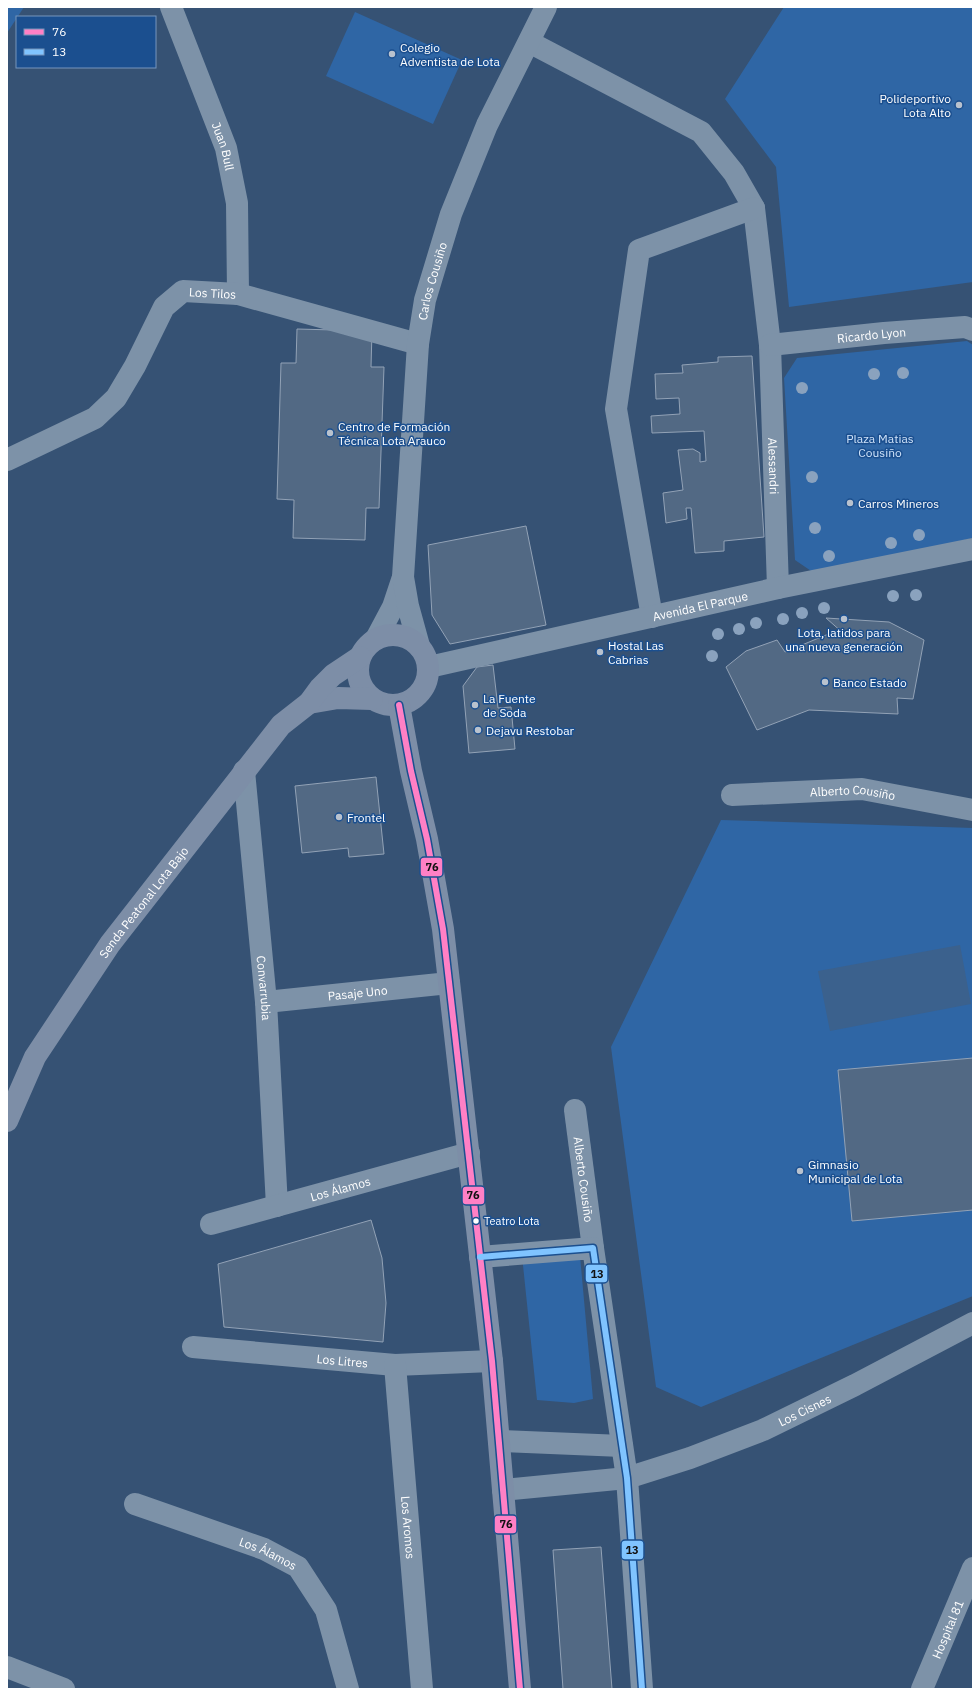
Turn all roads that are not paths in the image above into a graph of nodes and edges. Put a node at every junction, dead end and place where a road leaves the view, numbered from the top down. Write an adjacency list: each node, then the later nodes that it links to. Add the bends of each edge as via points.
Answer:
1 (171, 7): 5 (street, Juan Bull, via 226,148 236,203)
2 (546, 7): 3 (street, Carlos Cousiño)
3 (529, 42): 4 (street, via 701,132 734,173); 7 (street, Carlos Cousiño, via 487,125 451,214 425,300)
4 (754, 208): 8 (street, Alessandri); 13 (street, via 639,250 616,409)
5 (238, 294): 7 (street, Los Tilos); 9 (street, Los Tilos, via 183,291 164,307 136,366 116,398 95,418)
6 (973, 330): 8 (street, Ricardo Lyon, via 965,327 950,328)
7 (418, 344): 11 (street, Carlos Cousiño)
8 (770, 345): 12 (street, Alessandri)
9 (7, 460)
10 (973, 549): 12 (street, Avenida El Parque)
11 (403, 577): 14 (street, Carlos Cousiño, via 393,607); 15 (street, Carlos Cousiño)
12 (778, 588): 13 (street, Avenida El Parque)
13 (652, 617): 17 (street, Avenida El Parque)
14 (376, 639): 15 (main road, via 399,635); 16 (main road)
15 (419, 646): 17 (main road)
16 (360, 657): 18 (main road, via 358,675); 19 (main road, Senda Peatonal Lota Bajo, via 333,675)
17 (429, 667): 20 (main road, via 428,680 422,692 412,701)
18 (372, 699): 19 (main road, Senda Peatonal Lota Bajo, via 338,698); 20 (main road, via 381,704)
19 (309, 703): 21 (main road, Senda Peatonal Lota Bajo, via 281,725)
20 (399, 705): 24 (main road, via 438,894)
21 (244, 771): 25 (street, Convarrubia); 27 (main road, Senda Peatonal Lota Bajo, via 110,944 35,1057)
22 (732, 795): 23 (street, Alberto Cousiño, via 862,789)
23 (973, 810)
24 (449, 983): 25 (street, Pasaje Uno); 28 (main road)
25 (266, 1002): 29 (street, Convarrubia)
26 (575, 1110): 31 (street, Alberto Cousiño)
27 (7, 1121)
28 (469, 1153): 29 (street, Los Álamos); 32 (main road)
29 (277, 1206): 30 (street, Los Álamos)
30 (211, 1224)
31 (593, 1248): 32 (street); 38 (street, Alberto Cousiño)
32 (480, 1257): 35 (main road)
33 (973, 1323): 39 (street, Los Cisnes, via 763,1430 690,1458)
34 (193, 1347): 36 (street, Los Litres)
35 (492, 1361): 36 (street, Los Litres); 37 (main road)
36 (395, 1365): 46 (street, Los Aromos)
37 (499, 1441): 38 (street); 40 (main road)
38 (622, 1446): 39 (street, Alberto Cousiño)
39 (627, 1478): 40 (street, Los Cisnes); 48 (street, Alberto Cousiño)
40 (504, 1490): 47 (main road)
41 (135, 1504): 45 (street, Los Álamos, via 264,1549 298,1567 326,1610)
42 (973, 1568): 49 (street, Hospital 81)
43 (7, 1667): 44 (street)
44 (64, 1689)
45 (348, 1689)
46 (422, 1689)
47 (520, 1689)
48 (642, 1689)
49 (922, 1689)

